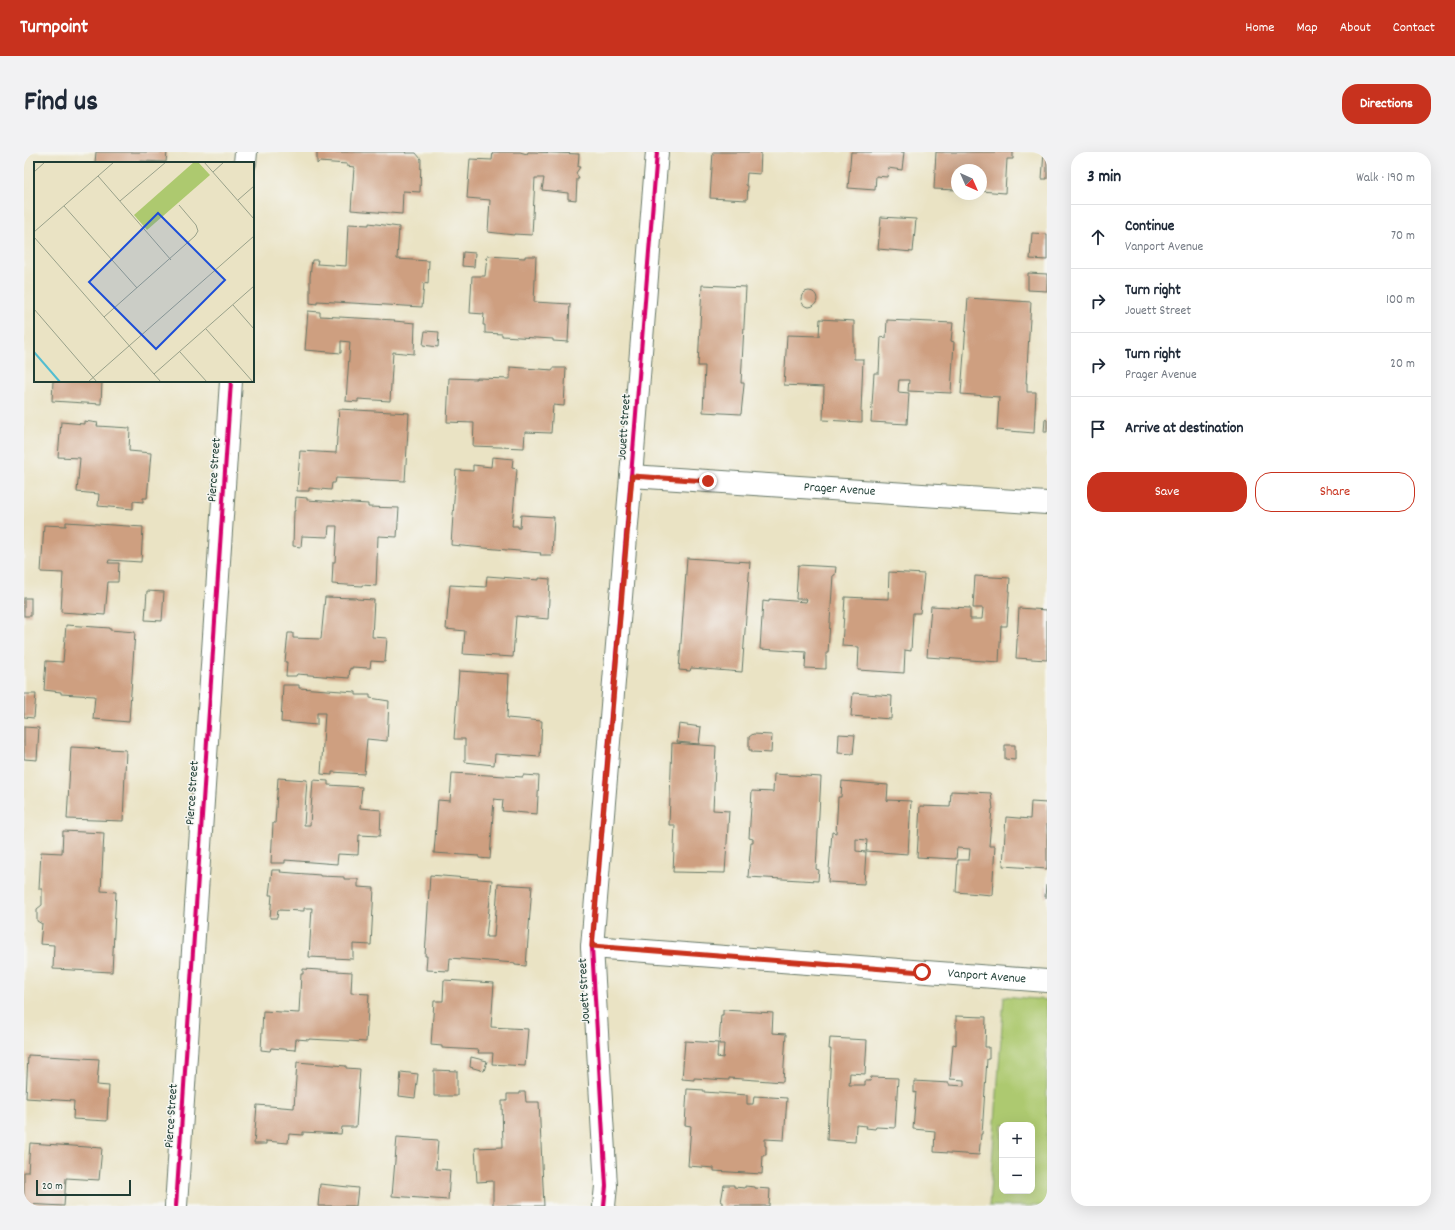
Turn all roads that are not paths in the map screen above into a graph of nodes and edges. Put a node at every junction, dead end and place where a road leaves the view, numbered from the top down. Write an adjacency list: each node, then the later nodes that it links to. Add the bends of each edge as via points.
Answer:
1 (246, 152): 3 (street)
2 (657, 152): 5 (street, Jouett Street)
3 (245, 162)
4 (231, 382): 9 (street, Pierce Street)
5 (632, 476): 6 (street, Prager Avenue); 7 (street, Jouett Street)
6 (1047, 503)
7 (592, 946): 8 (street, Vanport Avenue); 10 (street, Jouett Street, via 606,1186)
8 (1047, 981)
9 (176, 1206)
10 (604, 1206)

